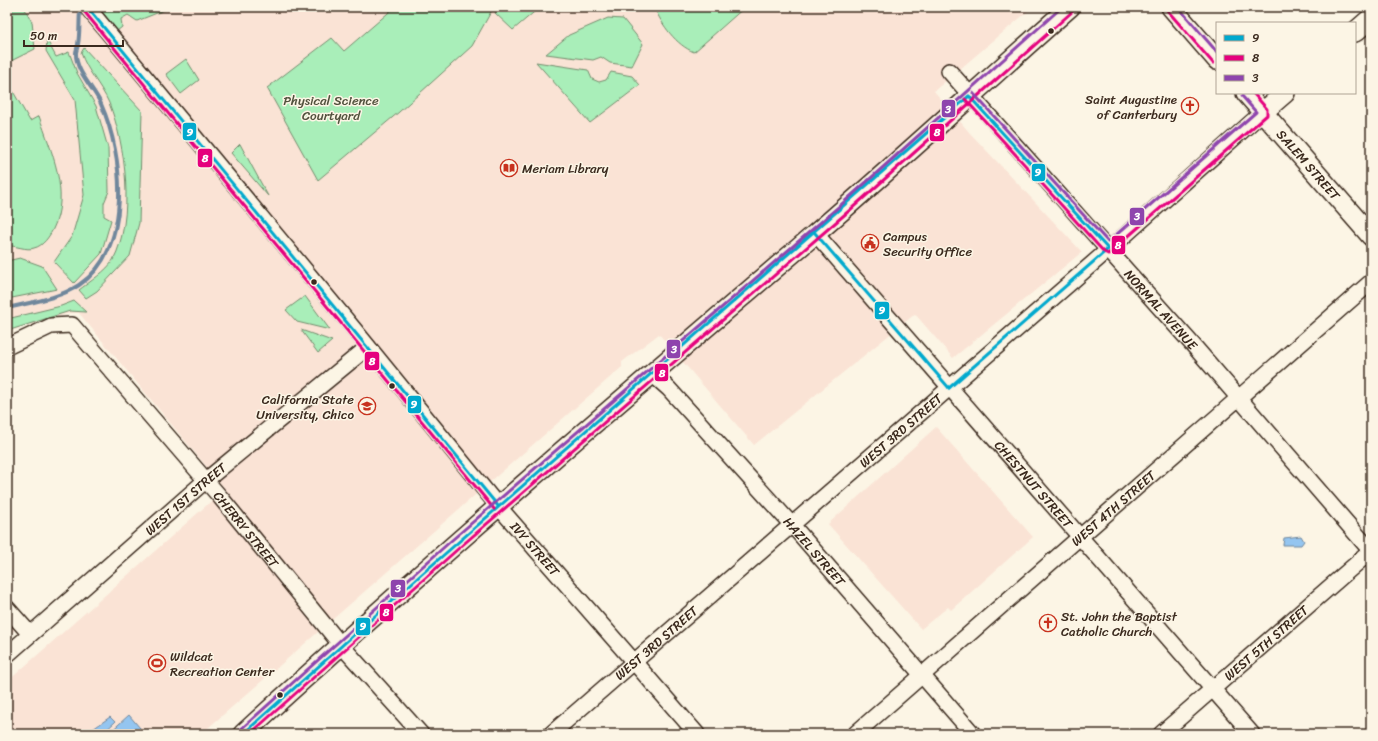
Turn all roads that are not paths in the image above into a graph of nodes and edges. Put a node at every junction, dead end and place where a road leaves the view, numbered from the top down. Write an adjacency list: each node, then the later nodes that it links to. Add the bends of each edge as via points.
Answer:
1 (87, 7): 17 (street, IVY STREET)
2 (1070, 7): 10 (street)
3 (1171, 7): 6 (street)
4 (1371, 18): 5 (street)
5 (1356, 31)
6 (1216, 59)
7 (948, 71): 10 (street, NORMAL AVENUE)
8 (1247, 94): 11 (street, SALEM STREET)
9 (1284, 94): 11 (street, WEST 3RD STREET)
10 (969, 96): 12 (street); 14 (street, NORMAL AVENUE)
11 (1263, 112): 13 (street, SALEM STREET); 14 (street, WEST 3RD STREET)
12 (816, 233): 18 (street); 19 (street, CHESTNUT STREET)
13 (1371, 236)
14 (1108, 249): 19 (street, WEST 3RD STREET); 20 (street, NORMAL AVENUE)
15 (1371, 282): 20 (street, WEST 4TH STREET)
16 (7, 347): 21 (street, CHERRY STREET, via 51,326 72,325)
17 (368, 347): 21 (street, WEST 1ST STREET); 22 (street, IVY STREET)
18 (651, 373): 22 (street); 23 (street, HAZEL STREET, via 669,389)
19 (949, 388): 23 (street, WEST 3RD STREET); 24 (street, CHESTNUT STREET)
20 (1239, 399): 24 (street, WEST 4TH STREET); 25 (street, NORMAL AVENUE)
21 (205, 482): 27 (street, WEST 1ST STREET); 28 (street, CHERRY STREET)
22 (498, 506): 28 (street); 30 (street, IVY STREET)
23 (792, 525): 30 (street, WEST 3RD STREET); 31 (street, HAZEL STREET)
24 (1080, 538): 31 (street, WEST 4TH STREET); 32 (street, CHESTNUT STREET)
25 (1371, 551): 32 (street, WEST 5TH STREET)
26 (7, 608): 27 (street)
27 (30, 634): 29 (street, WEST 1ST STREET)
28 (341, 645): 33 (street); 34 (street, CHERRY STREET)
29 (7, 655)
30 (634, 662): 35 (street, WEST 3RD STREET); 36 (street, IVY STREET)
31 (922, 675): 37 (street, WEST 4TH STREET); 38 (street, HAZEL STREET)
32 (1213, 689): 39 (street, WEST 5TH STREET); 40 (street, CHESTNUT STREET)
33 (243, 734)
34 (421, 734)
35 (551, 734)
36 (697, 734)
37 (855, 734)
38 (974, 734)
39 (1161, 734)
40 (1252, 734)

